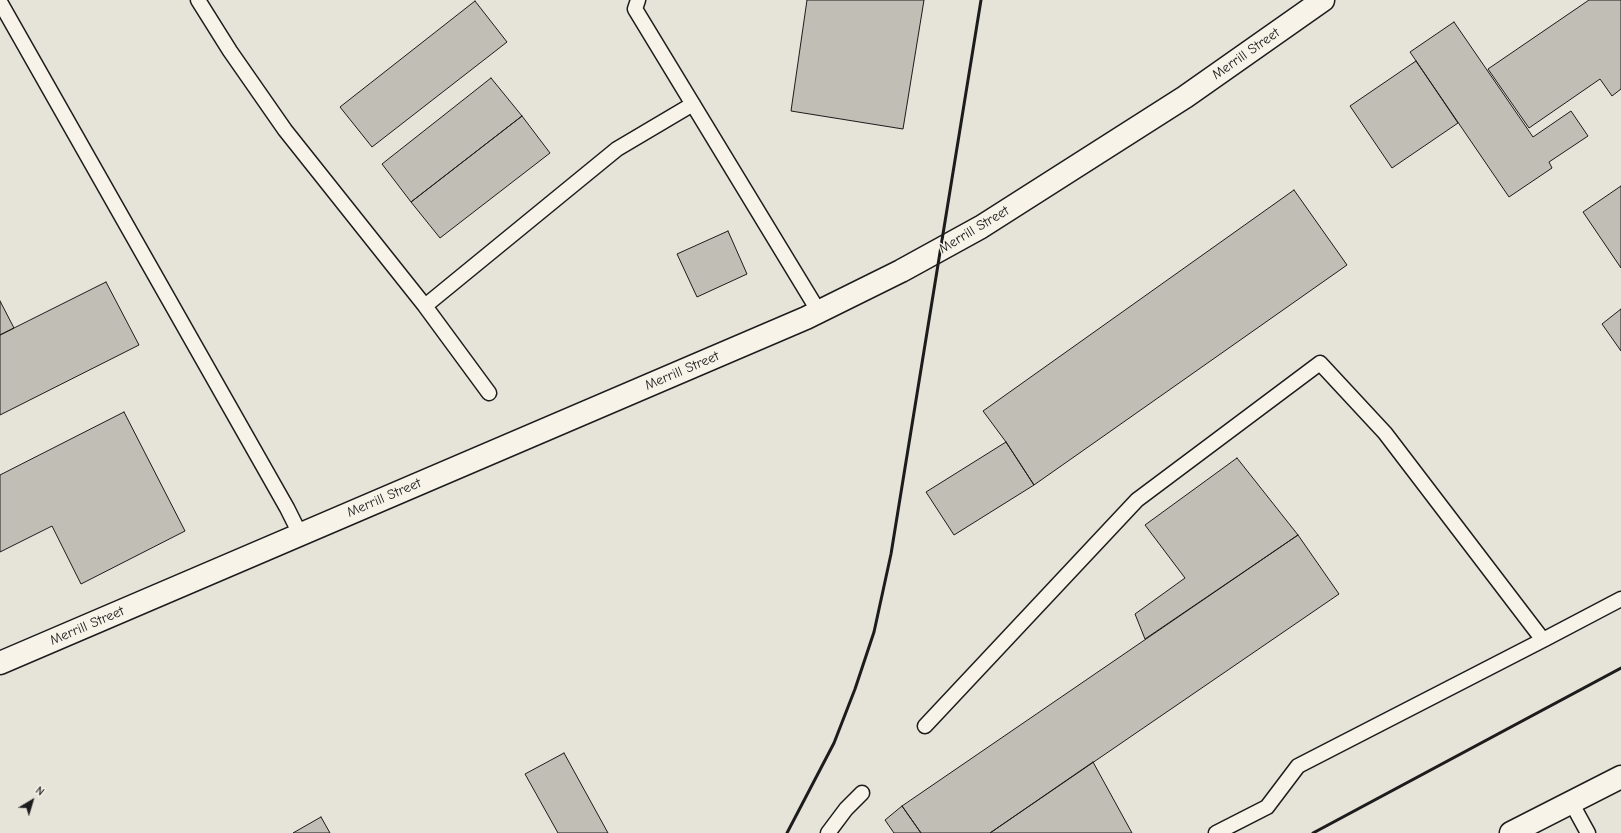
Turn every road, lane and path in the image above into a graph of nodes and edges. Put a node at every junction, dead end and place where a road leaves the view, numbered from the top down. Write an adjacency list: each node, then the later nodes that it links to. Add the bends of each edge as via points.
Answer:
1 (198, 0): 6 (lane, via 285,130)
2 (638, 0): 5 (lane, via 635,9)
3 (1323, 0): 7 (street, Merrill Street, via 1185,97 981,227)
4 (0, 2): 9 (lane)
5 (692, 104): 6 (lane, via 616,149); 7 (lane)
6 (425, 306): 8 (lane)
7 (819, 312): 9 (street, Merrill Street)
8 (489, 393)
9 (300, 534): 12 (street, Merrill Street)
10 (1621, 599): 11 (lane)
11 (1543, 640): 13 (lane, via 1385,433 1320,363 1137,500); 18 (lane, via 1298,766 1267,806)
12 (0, 663)
13 (925, 726)
14 (1621, 777): 16 (street)
15 (862, 793): 17 (lane)
16 (1571, 802): 19 (street); 20 (lane)
17 (828, 833)
18 (1216, 833)
19 (1511, 833)
20 (1588, 833)

